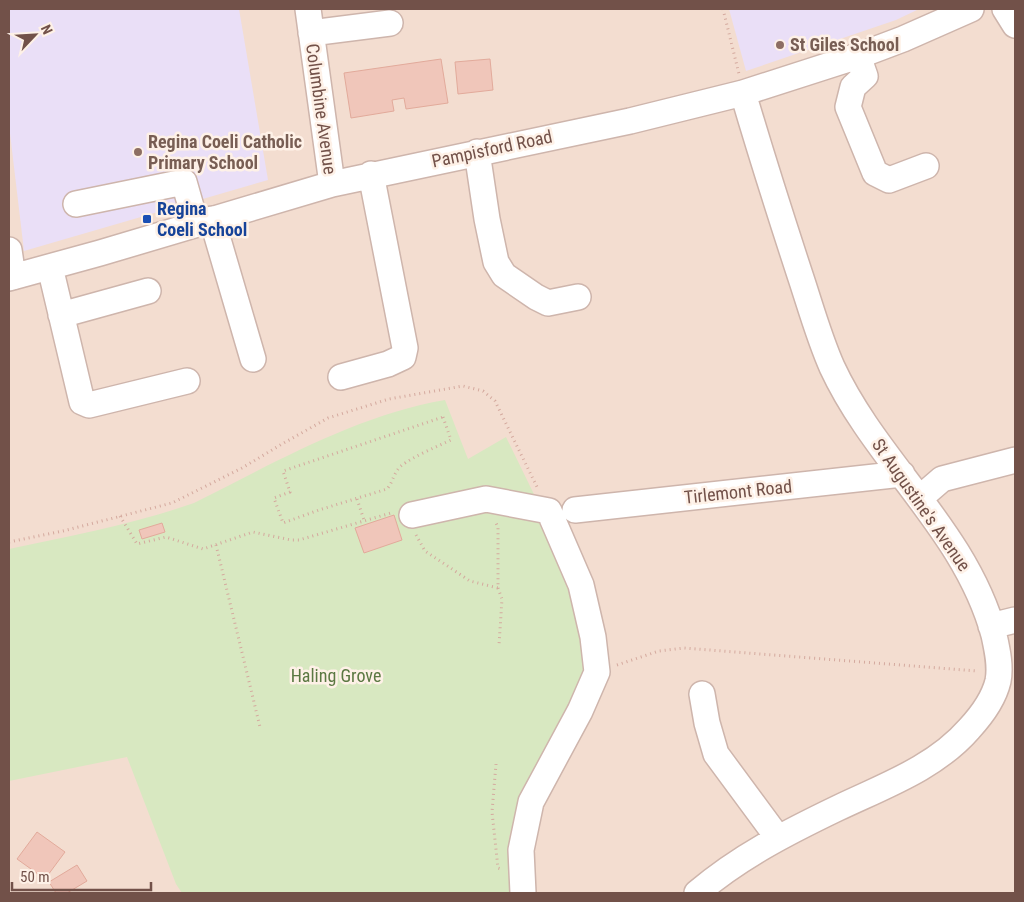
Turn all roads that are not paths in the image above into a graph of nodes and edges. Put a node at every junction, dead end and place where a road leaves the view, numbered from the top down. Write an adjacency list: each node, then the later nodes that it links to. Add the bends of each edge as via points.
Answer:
1 (308, 9): 6 (street, Columbine Avenue)
2 (971, 9): 7 (street, Pampisford Road)
3 (1005, 9): 5 (street)
4 (390, 23): 6 (street, Columbine Avenue)
5 (1015, 25)
6 (311, 33): 12 (street, Columbine Avenue)
7 (858, 56): 8 (street, Pampisford Road); 10 (street, via 866,76 853,87 848,107 876,173 889,180)
8 (743, 93): 9 (street, Pampisford Road, via 630,121); 25 (street, St Augustine's Avenue, via 774,197 831,365 859,416)
9 (477, 152): 11 (street, Pampisford Road); 19 (street, via 496,262 504,275 548,302)
10 (926, 166)
11 (371, 174): 12 (street, Pampisford Road); 22 (street, via 405,348 403,357 388,364)
12 (332, 184): 14 (street, Pampisford Road)
13 (76, 204): 14 (street, via 184,182)
14 (204, 221): 16 (street, Pampisford Road); 21 (street)
15 (9, 250): 17 (street)
16 (50, 267): 17 (street, Pampisford Road); 20 (street)
17 (11, 277)
18 (148, 291): 20 (street)
19 (578, 297)
20 (61, 315): 23 (street, via 82,402 89,406)
21 (252, 359)
22 (341, 377)
23 (187, 381)
24 (1015, 460): 26 (street, via 942,479)
25 (902, 474): 26 (street, St Augustine's Avenue); 27 (street, Tirlemont Road)
26 (920, 498): 30 (street, St Augustine's Avenue, via 966,567)
27 (575, 510)
28 (412, 515): 34 (street, via 486,499 549,511 581,585 595,647 597,672 531,802 521,850)
29 (1015, 620): 30 (street)
30 (991, 626): 31 (street, St Augustine's Avenue)
31 (1003, 687): 33 (street, via 968,731 938,757)
32 (702, 694): 33 (street, via 716,754)
33 (778, 838): 35 (street, via 735,864)
34 (523, 887)
35 (700, 892)

